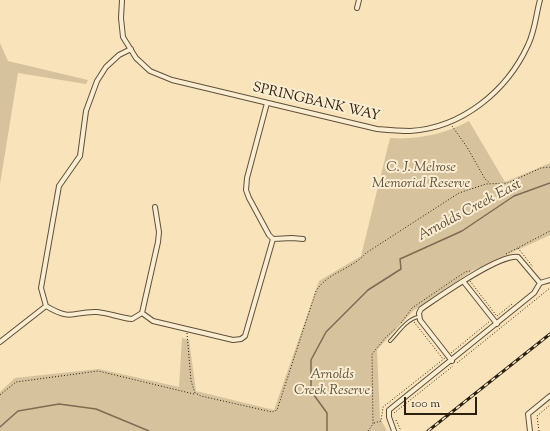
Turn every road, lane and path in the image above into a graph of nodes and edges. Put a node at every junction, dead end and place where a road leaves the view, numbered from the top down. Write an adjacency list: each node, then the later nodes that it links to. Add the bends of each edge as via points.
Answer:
1 (122, 0): 5 (street, SPRINGBANK WAY, via 123,37)
2 (359, 0): 4 (street)
3 (540, 0): 6 (street, SPRINGBANK WAY, via 529,44 503,85 479,106 445,124 411,131 376,129)
4 (357, 8)
5 (130, 49): 6 (street, SPRINGBANK WAY, via 150,71 172,80); 25 (street, via 106,67 97,81 86,111 80,156 58,186 41,288)
6 (267, 103): 12 (street, via 246,190 269,235)
7 (453, 128): 9 (path)
8 (550, 167): 9 (path, via 541,168 508,183)
9 (490, 184): 40 (path, via 459,193 366,253 361,259 322,281 316,291 277,410 272,412)
10 (155, 207): 26 (street, via 158,242)
11 (550, 231): 14 (path)
12 (274, 239): 13 (street); 34 (street, via 245,336 233,340)
13 (303, 240)
14 (518, 248): 15 (path); 17 (path)
15 (503, 255)
16 (475, 270): 18 (path)
17 (536, 271)
18 (464, 273): 19 (path); 46 (path, via 412,308 399,327 384,338 374,351 371,357)
19 (468, 278): 21 (street); 22 (street, via 514,256 518,257); 27 (path)
20 (550, 280): 22 (street)
21 (463, 281): 28 (street, via 421,308); 30 (street)
22 (540, 283): 31 (street, via 534,293)
23 (550, 288): 33 (path)
24 (515, 302): 27 (path)
25 (46, 306): 26 (street, via 64,315 95,312 132,319); 36 (street)
26 (142, 313): 34 (street, via 152,321)
27 (497, 316): 30 (path); 31 (path)
28 (418, 317): 29 (lane); 37 (street)
29 (411, 319): 35 (lane); 38 (path)
30 (493, 319): 32 (street); 37 (path)
31 (501, 320): 32 (street); 33 (path)
32 (497, 324): 39 (street)
33 (504, 324): 44 (path)
34 (187, 329): 40 (path, via 191,381)
35 (390, 341)
36 (0, 342)
37 (448, 356): 38 (path); 39 (street)
38 (443, 359): 46 (path, via 382,407 381,421)
39 (452, 360): 45 (street, via 389,410)
40 (195, 393): 41 (path, via 98,371 16,382)
41 (0, 395)
42 (550, 396): 50 (street, via 528,414)
43 (550, 405): 51 (path, via 537,416)
44 (394, 412): 45 (path); 49 (path, via 393,417)
45 (389, 417): 48 (street)
46 (373, 423): 47 (path)
47 (368, 431)
48 (394, 431)
49 (401, 431)
50 (530, 431)
51 (539, 431)

